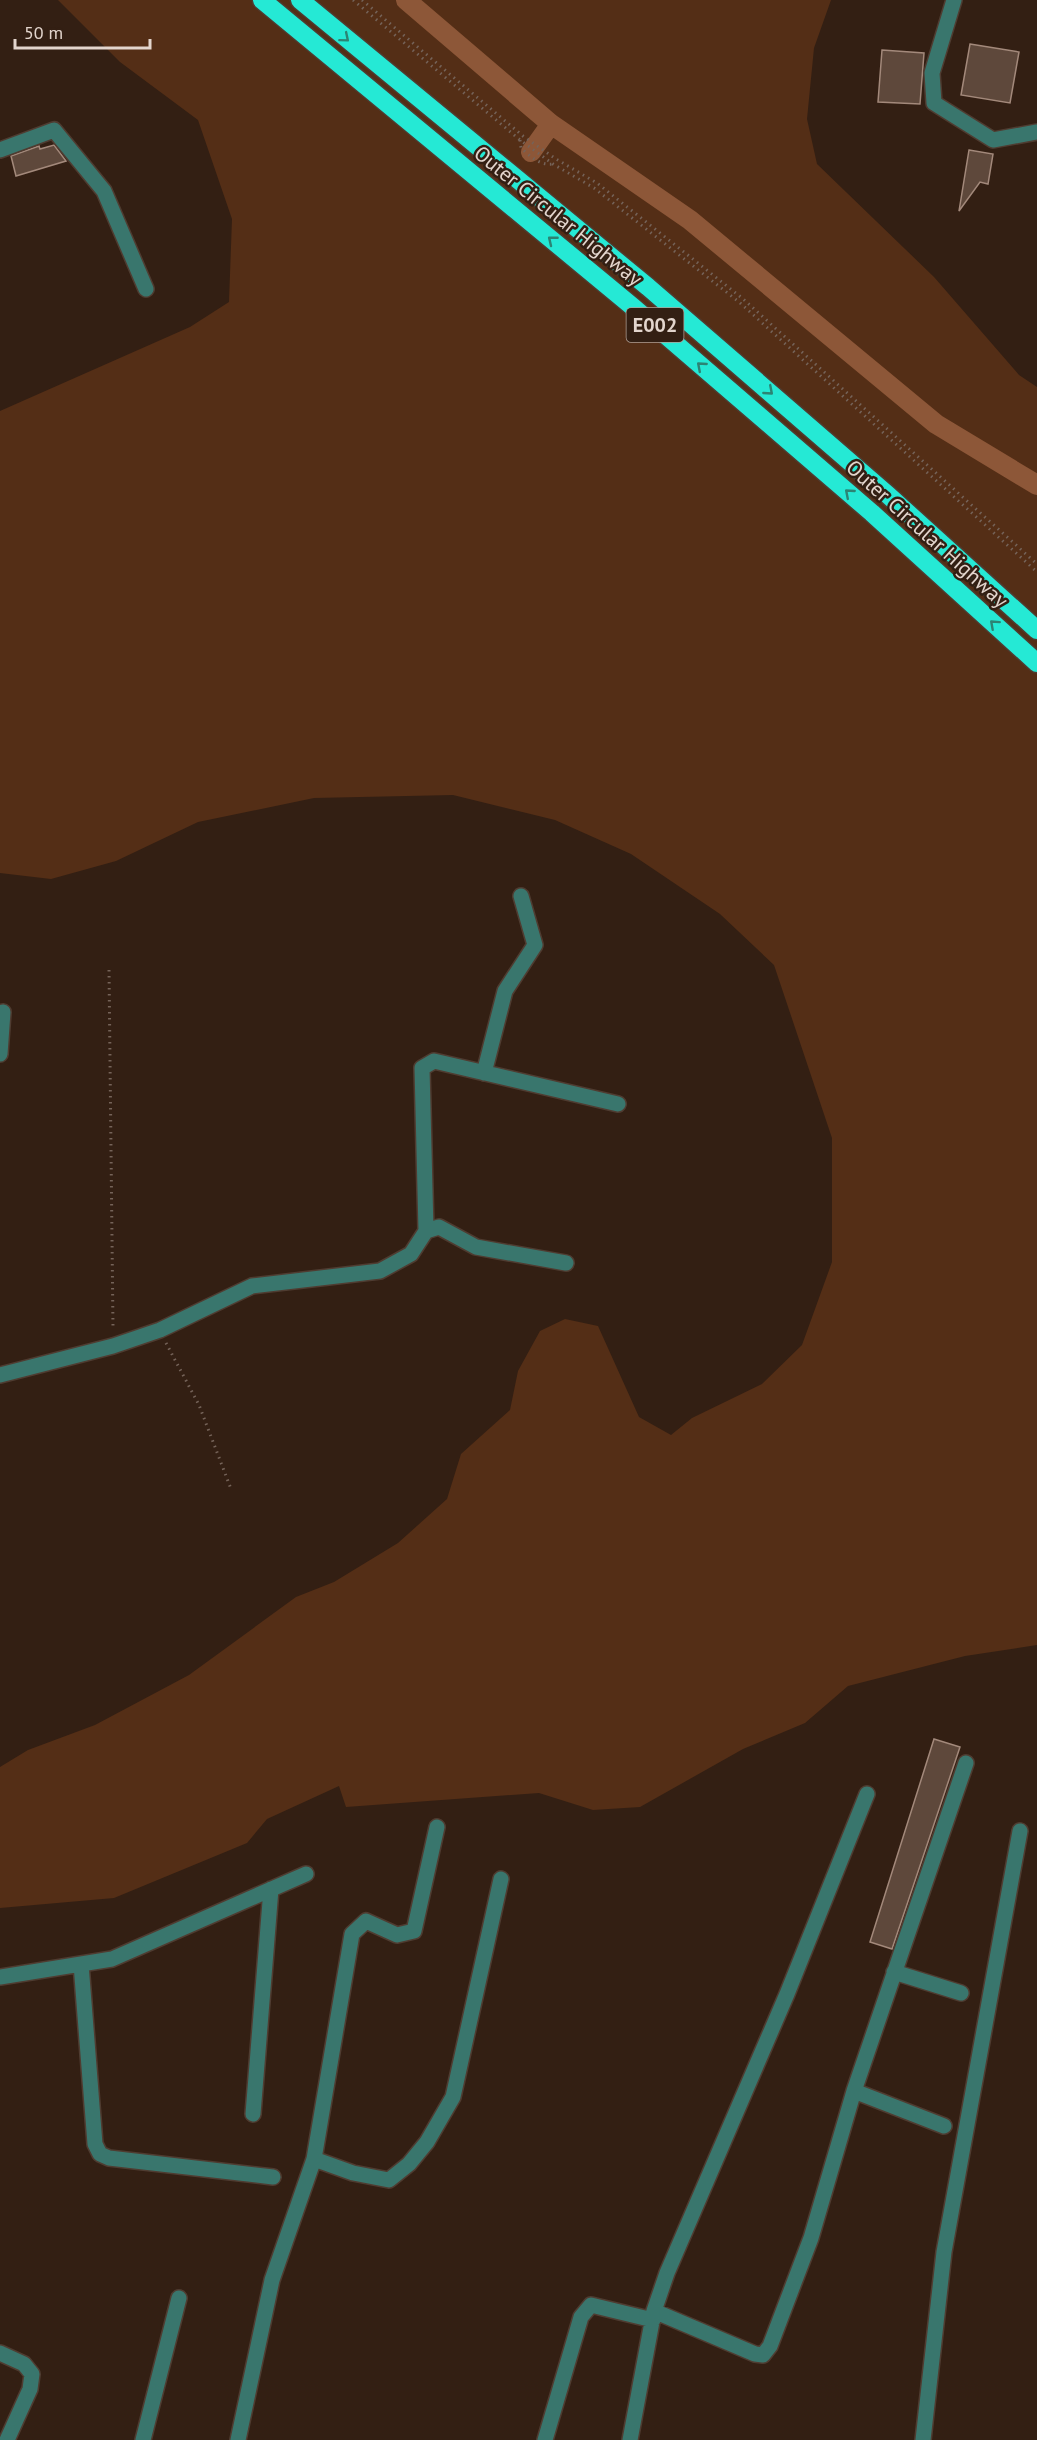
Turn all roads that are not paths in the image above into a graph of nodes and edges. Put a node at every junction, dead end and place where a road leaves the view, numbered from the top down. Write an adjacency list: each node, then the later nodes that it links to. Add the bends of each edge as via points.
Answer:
1 (262, 0): 8 (highway, Outer Circular Highway / E002, one-way to 1, via 872,513 633,307)
2 (300, 0): 7 (highway, Outer Circular Highway / E002, one-way to 7, via 657,295)
3 (954, 0): 4 (street, via 932,73 934,103 993,140)
4 (1037, 132)
5 (0, 150): 6 (street, via 54,130 104,191)
6 (146, 289)
7 (1037, 630)
8 (1037, 663)
9 (521, 896): 12 (street, via 535,945 505,991)
10 (3, 1012): 11 (street)
11 (0, 1054)
12 (484, 1073): 13 (street); 14 (street, via 434,1061 422,1068)
13 (618, 1104)
14 (426, 1231): 15 (street, via 439,1227 476,1247); 16 (street, via 411,1254 380,1271 252,1286 160,1330)
15 (566, 1263)
16 (0, 1375)
17 (966, 1764): 25 (street)
18 (867, 1794): 34 (street, via 787,1994 666,2273)
19 (438, 1827): 31 (street, via 414,1931 397,1935 366,1921 352,1934)
20 (1020, 1831): 41 (street, via 944,2252)
21 (306, 1874): 23 (street)
22 (501, 1879): 31 (street, via 453,2097 427,2142 389,2180 352,2173)
23 (271, 1889): 24 (street, via 112,1959); 29 (street)
24 (81, 1964): 26 (street); 32 (street, via 95,2144 100,2154)
25 (894, 1972): 27 (street); 28 (street)
26 (0, 1977)
27 (961, 1993)
28 (854, 2091): 30 (street); 34 (street, via 811,2238 768,2350 763,2355 755,2354)
29 (253, 2115)
30 (944, 2126)
31 (314, 2159): 38 (street, via 272,2280)
32 (273, 2177)
33 (179, 2298): 37 (street)
34 (654, 2316): 39 (street, via 591,2305 581,2317); 40 (street)
35 (0, 2353): 36 (street, via 24,2364 33,2374)
36 (7, 2440)
37 (143, 2440)
38 (238, 2440)
39 (545, 2440)
40 (630, 2440)
41 (923, 2440)

